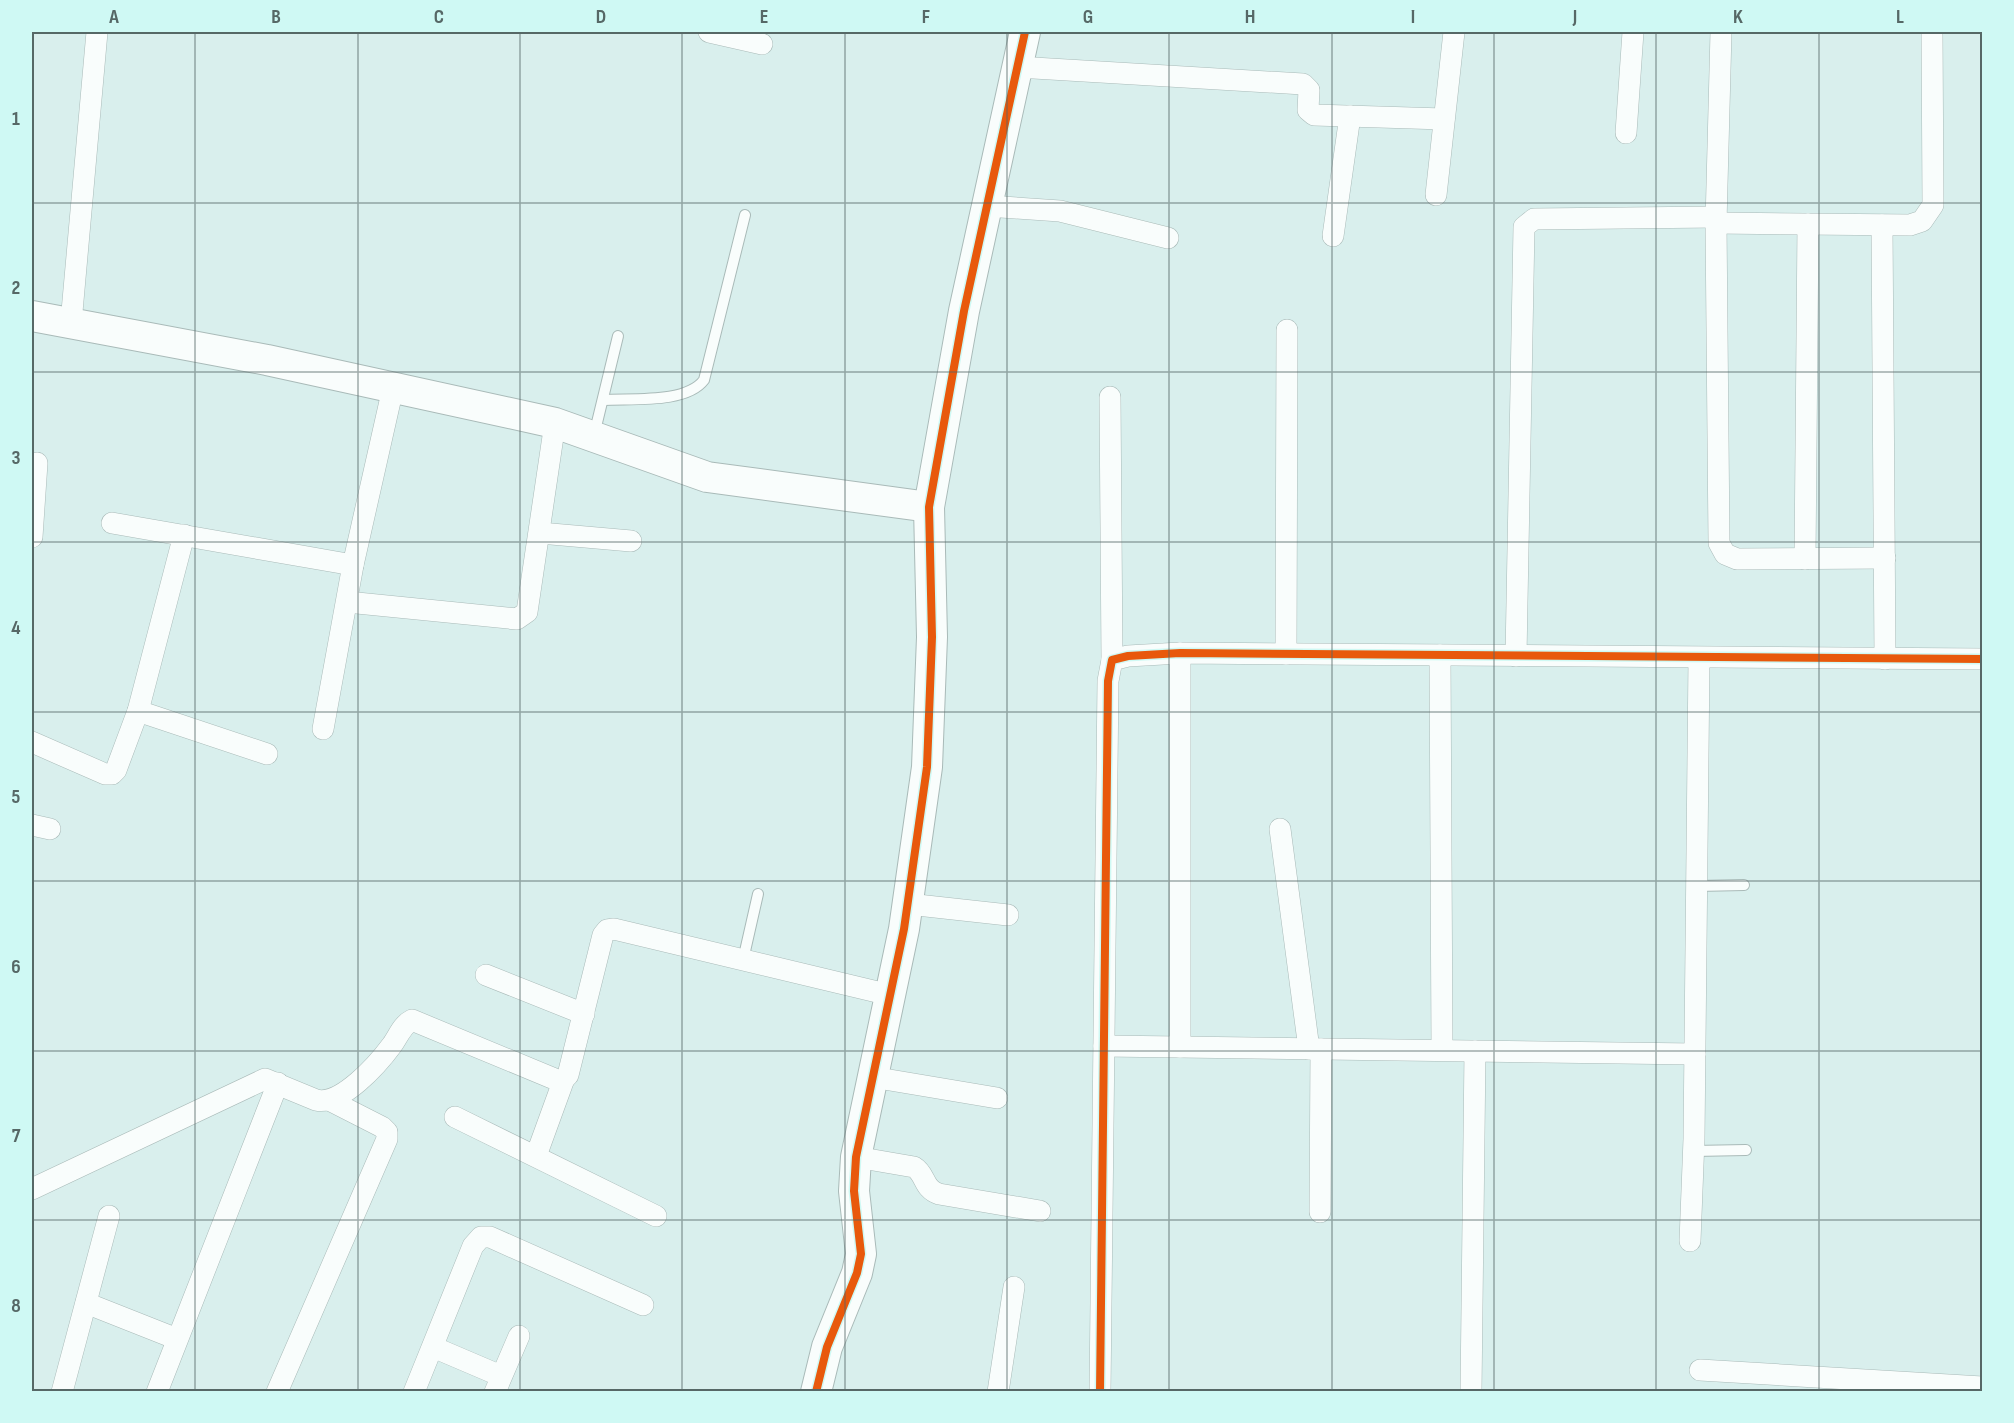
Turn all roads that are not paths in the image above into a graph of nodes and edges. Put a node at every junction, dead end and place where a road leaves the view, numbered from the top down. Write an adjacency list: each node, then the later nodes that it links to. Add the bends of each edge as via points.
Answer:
1 (97, 32): 22 (street)
2 (709, 32): 8 (street)
3 (1025, 32): 9 (street)
4 (1454, 32): 11 (street)
5 (1633, 32): 12 (street)
6 (1721, 32): 16 (street)
7 (1932, 32): 18 (street, via 1933,205 1922,221)
8 (762, 44)
9 (1017, 67): 10 (street, via 1304,84 1309,90 1310,113); 14 (street)
10 (1350, 116): 11 (street); 19 (street)
11 (1444, 119): 13 (street)
12 (1626, 133)
13 (1436, 195)
14 (987, 206): 20 (street, via 1060,211); 31 (street)
15 (746, 215): 27 (lane, via 704,380 697,390 677,396)
16 (1716, 220): 17 (street); 38 (street, via 1719,543 1725,554 1737,559); 44 (street, via 1534,219 1524,227)
17 (1808, 224): 18 (street); 38 (street)
18 (1882, 225): 37 (street)
19 (1333, 236)
20 (1168, 238)
21 (32, 316): 22 (street)
22 (71, 323): 25 (street)
23 (1287, 330): 42 (street)
24 (618, 336): 27 (lane)
25 (393, 388): 28 (street); 39 (street)
26 (1110, 397): 48 (street)
27 (603, 400): 29 (lane)
28 (555, 423): 29 (street); 33 (street)
29 (594, 437): 31 (street, via 707,477)
30 (36, 463): 35 (street)
31 (929, 507): 57 (street, via 932,638 927,767)
32 (112, 523): 34 (street)
33 (540, 533): 36 (street); 40 (street, via 527,612 517,619)
34 (184, 535): 39 (street); 49 (street)
35 (32, 537)
36 (631, 540)
37 (1885, 558): 38 (street); 46 (street)
38 (1805, 559)
39 (353, 565): 40 (street)
40 (347, 602): 50 (street)
41 (1180, 653): 42 (street); 48 (street); 64 (street)
42 (1286, 654): 43 (street)
43 (1440, 655): 44 (street); 66 (street)
44 (1516, 656): 45 (street)
45 (1699, 658): 46 (street); 55 (street)
46 (1885, 659): 47 (street)
47 (1983, 659)
48 (1113, 660): 63 (street, via 1108,681)
49 (138, 711): 51 (street, via 112,774); 52 (street)
50 (323, 729)
51 (32, 742)
52 (267, 754)
53 (1280, 829): 65 (street)
54 (1744, 885): 55 (lane)
55 (1697, 886): 68 (street)
56 (758, 894): 59 (lane)
57 (908, 904): 58 (street); 61 (street)
58 (1008, 915)
59 (743, 960): 61 (street); 62 (street, via 607,930)
60 (486, 975): 62 (street)
61 (890, 995): 69 (street)
62 (584, 1014): 70 (street)
63 (1104, 1046): 64 (street); 101 (street)
64 (1180, 1047): 65 (street)
65 (1315, 1049): 66 (street); 81 (street)
66 (1442, 1050): 67 (street)
67 (1475, 1051): 68 (street); 102 (street)
68 (1695, 1054): 76 (street)
69 (872, 1077): 72 (street); 78 (street)
70 (564, 1080): 73 (street, via 499,1058 411,1020 358,1082); 77 (street)
71 (278, 1083): 73 (street, via 316,1100); 79 (street, via 265,1079 258,1082); 89 (street)
72 (997, 1098)
73 (331, 1101): 97 (street, via 381,1127 387,1132 387,1139)
74 (455, 1117): 77 (street)
75 (1746, 1150): 76 (lane)
76 (1694, 1151): 84 (street)
77 (536, 1156): 83 (street)
78 (856, 1157): 80 (street, via 914,1167 928,1188 939,1194); 99 (street, via 854,1191 861,1254 827,1347)
79 (32, 1189)
80 (1040, 1211)
81 (1320, 1212)
82 (109, 1216): 86 (street)
83 (656, 1216)
84 (1690, 1241)
85 (1014, 1287): 100 (street)
86 (86, 1303): 89 (street); 95 (street)
87 (643, 1305): 90 (street, via 490,1237 481,1237 473,1246)
88 (519, 1336): 92 (street)
89 (177, 1339): 96 (street)
90 (433, 1347): 92 (street); 98 (street)
91 (1700, 1370): 93 (street)
92 (498, 1384)
93 (1851, 1386): 94 (street)
94 (1983, 1387)
95 (62, 1392)
96 (156, 1392)
97 (277, 1392)
98 (414, 1392)
99 (816, 1392)
100 (998, 1392)
101 (1100, 1392)
102 (1471, 1392)

